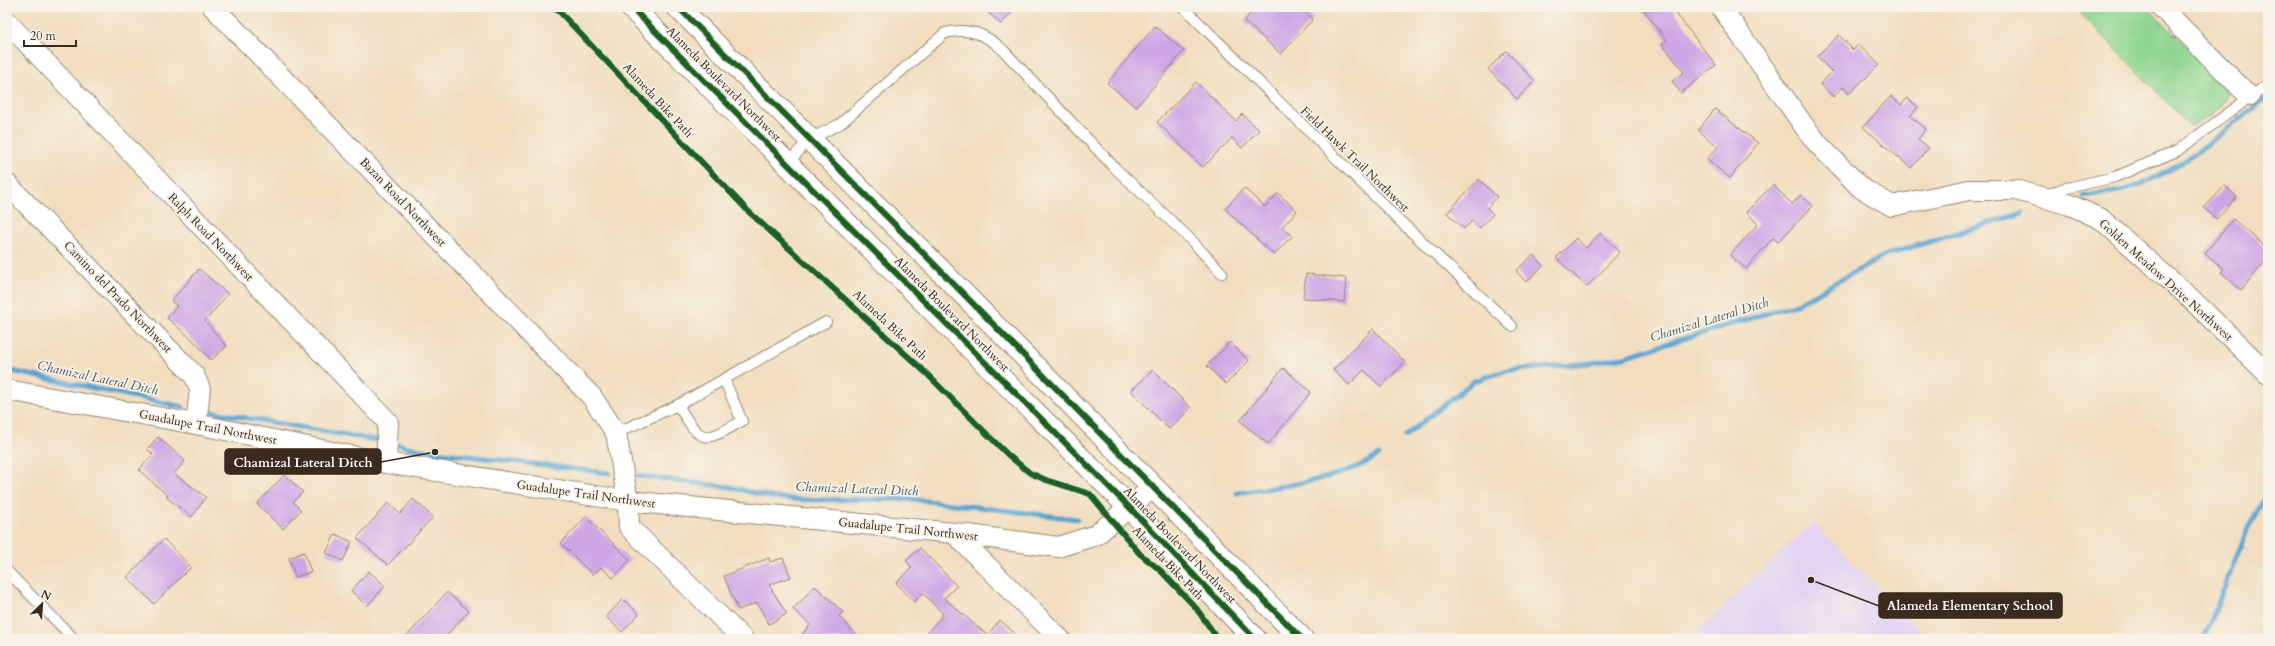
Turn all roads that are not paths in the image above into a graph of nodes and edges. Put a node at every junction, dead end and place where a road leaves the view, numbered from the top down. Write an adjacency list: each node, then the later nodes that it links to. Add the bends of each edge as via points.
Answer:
1 (213, 7): 22 (street, Bazan Road Northwest, via 592,396)
2 (631, 7): 11 (main road, Alameda Boulevard Northwest)
3 (678, 7): 10 (main road, Alameda Boulevard Northwest)
4 (1183, 7): 16 (lane, Field Hawk Trail Northwest, via 1396,217)
5 (1721, 7): 13 (street, Golden Meadow Drive Northwest, via 1804,126 1860,188 1873,196 1892,206 1969,190 2016,190)
6 (2161, 7): 9 (street)
7 (7, 22): 23 (street, Ralph Road Northwest, via 388,422)
8 (2268, 84): 9 (lane)
9 (2249, 96): 13 (lane, via 2177,151 2115,177)
10 (810, 139): 11 (lane); 14 (lane, via 840,124 945,33 960,30 990,38 1114,167); 24 (main road, Alameda Boulevard Northwest)
11 (788, 164): 26 (main road, Alameda Boulevard Northwest)
12 (7, 184): 21 (street, Camino del Prado Northwest, via 194,375 200,389)
13 (2043, 196): 17 (street, Golden Meadow Drive Northwest, via 2101,219 2189,297)
14 (1222, 273)
15 (826, 322): 18 (lane)
16 (1512, 326)
17 (2268, 374)
18 (724, 379): 20 (lane); 20 (lane, via 742,421 713,438 701,436)
19 (7, 390): 21 (street, Guadalupe Trail Northwest)
20 (678, 405): 22 (lane)
21 (196, 424): 23 (street, Guadalupe Trail Northwest)
22 (616, 433): 25 (street)
23 (386, 463): 25 (street, Guadalupe Trail Northwest)
24 (1152, 488): 26 (street, Guadalupe Trail Northwest); 33 (main road, Alameda Boulevard Northwest)
25 (628, 501): 27 (street, Guadalupe Trail Northwest); 30 (street, via 629,527)
26 (1129, 507): 27 (street, Guadalupe Trail Northwest, via 1096,535 1058,547); 32 (main road, Alameda Boulevard Northwest)
27 (954, 533): 31 (street)
28 (7, 571): 29 (lane)
29 (74, 639)
30 (743, 639)
31 (1060, 639)
32 (1255, 639)
33 (1302, 639)

